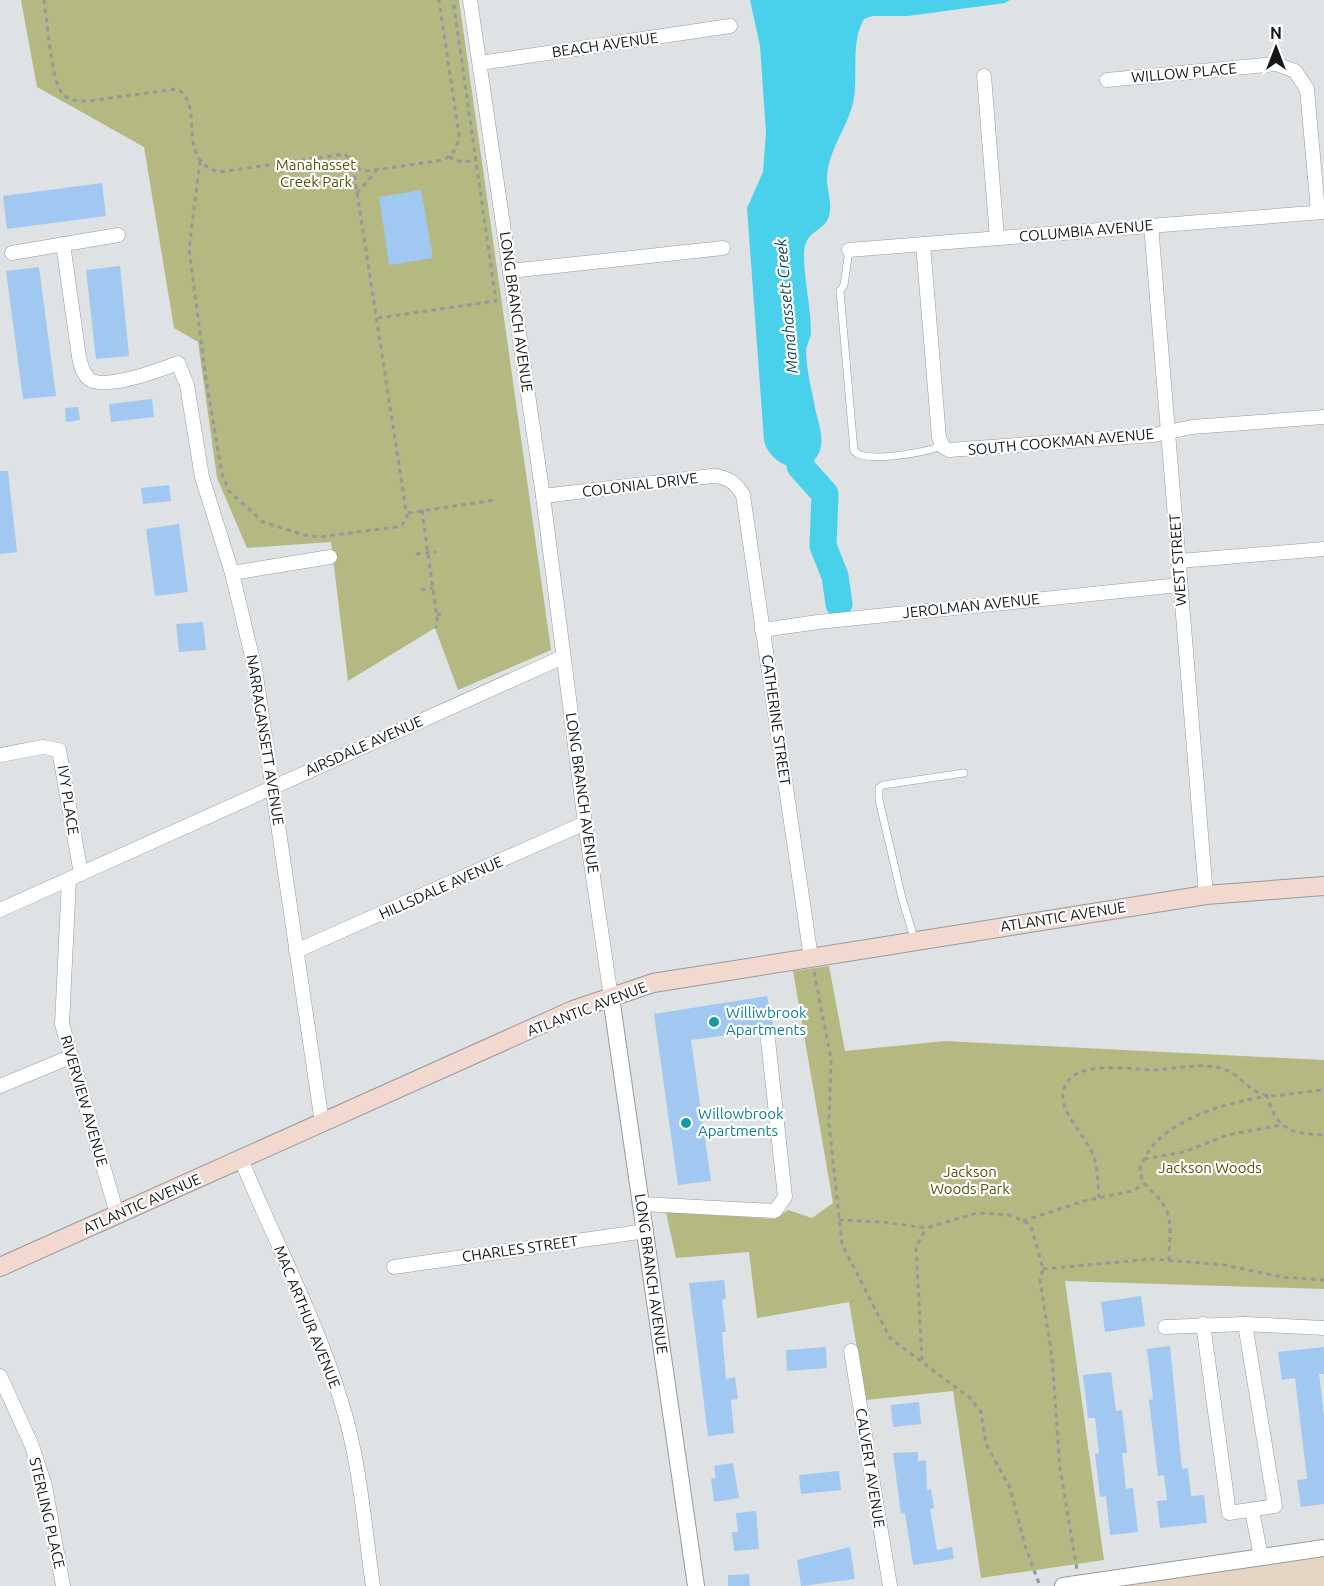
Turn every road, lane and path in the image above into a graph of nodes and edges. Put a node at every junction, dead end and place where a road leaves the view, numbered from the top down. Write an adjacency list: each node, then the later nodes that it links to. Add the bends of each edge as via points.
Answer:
1 (44, 0): 12 (path, via 58,86 63,95 88,101 177,89 188,101)
2 (440, 0): 9 (path, via 459,135)
3 (453, 0): 11 (path)
4 (470, 0): 6 (street, LONG BRANCH AVENUE)
5 (730, 26): 6 (street, BEACH AVENUE)
6 (480, 63): 24 (street, LONG BRANCH AVENUE)
7 (984, 76): 18 (street)
8 (1107, 80): 15 (street, WILLOW PLACE, via 1276,64 1295,71 1305,85)
9 (449, 157): 11 (path, via 462,162); 13 (path)
10 (352, 160): 12 (path, via 345,154 226,172 212,170); 13 (path, via 360,170); 14 (path)
11 (477, 160): 25 (path, via 496,301)
12 (200, 161): 33 (path, via 189,249 210,403 222,474 229,491 263,522 319,537 402,525)
13 (377, 170): 14 (path)
14 (357, 193): 25 (path)
15 (1321, 212): 16 (street, COLUMBIA AVENUE)
16 (1151, 225): 18 (street, COLUMBIA AVENUE); 27 (street, WEST STREET)
17 (118, 235): 19 (street)
18 (997, 238): 20 (street, COLUMBIA AVENUE)
19 (63, 244): 23 (street); 40 (street, NARRAGANSETT AVENUE, via 79,357 82,371 90,380 100,383 127,379 178,363 187,385 208,502)
20 (923, 244): 22 (street, COLUMBIA AVENUE); 28 (street)
21 (723, 248): 24 (street)
22 (849, 250): 28 (lane, via 840,291 854,452 866,457)
23 (12, 253)
24 (510, 271): 30 (street, LONG BRANCH AVENUE)
25 (378, 318): 33 (path)
26 (1324, 417): 27 (street, SOUTH COOKMAN AVENUE)
27 (1168, 432): 28 (street, SOUTH COOKMAN AVENUE, via 956,451); 39 (street, WEST STREET)
28 (942, 446)
29 (735, 484): 30 (street, COLONIAL DRIVE, via 712,476); 47 (street, CATHERINE STREET, via 743,495)
30 (543, 496): 48 (street, LONG BRANCH AVENUE)
31 (494, 500): 32 (path)
32 (422, 510): 33 (path); 36 (path)
33 (408, 513)
34 (1324, 549): 39 (street)
35 (436, 552): 36 (path)
36 (428, 553): 37 (path); 42 (path)
37 (416, 554)
38 (330, 556): 40 (street)
39 (1179, 561): 41 (street, WEST STREET)
40 (232, 573): 51 (street, NARRAGANSETT AVENUE, via 255,669)
41 (1180, 585): 47 (street, JEROLMAN AVENUE); 55 (street, WEST STREET)
42 (433, 588): 43 (path); 45 (path)
43 (421, 590)
44 (445, 614): 45 (path)
45 (437, 615): 46 (path)
46 (436, 628)
47 (762, 630): 59 (street, CATHERINE STREET)
48 (564, 657): 51 (street, AIRSDALE AVENUE); 52 (street, LONG BRANCH AVENUE)
49 (0, 755): 53 (street, IVY PLACE, via 43,747 59,750)
50 (964, 773): 57 (lane, via 879,788)
51 (272, 788): 53 (street, AIRSDALE AVENUE); 58 (street, NARRAGANSETT AVENUE)
52 (585, 823): 58 (street, HILLSDALE AVENUE); 60 (street, LONG BRANCH AVENUE)
53 (75, 876): 56 (street, AIRSDALE AVENUE); 62 (street, RIVERVIEW AVENUE, via 61,1009)
54 (1324, 886): 55 (main road, ATLANTIC AVENUE)
55 (1206, 895): 57 (main road, ATLANTIC AVENUE)
56 (0, 910)
57 (915, 941): 59 (main road, ATLANTIC AVENUE)
58 (296, 951): 66 (street, NARRAGANSETT AVENUE)
59 (811, 958): 60 (main road, ATLANTIC AVENUE, via 653,983); 75 (path, via 831,1059 829,1124)
60 (611, 998): 66 (main road, ATLANTIC AVENUE, via 573,1010); 73 (street, LONG BRANCH AVENUE)
61 (768, 1040): 73 (street, via 783,1201 775,1211)
62 (70, 1057): 63 (street); 74 (street, RIVERVIEW AVENUE)
63 (0, 1086)
64 (1324, 1090): 65 (path)
65 (1267, 1096): 67 (path); 69 (path, via 1177,1125 1153,1144); 72 (path, via 1228,1071 1209,1066 1093,1068 1079,1074 1066,1086 1063,1102 1066,1114 1085,1137 1094,1159)
66 (322, 1124): 70 (main road, ATLANTIC AVENUE)
67 (1281, 1125): 68 (path, via 1299,1133); 69 (path, via 1227,1135 1184,1152)
68 (1324, 1135)
69 (1143, 1159): 71 (path, via 1140,1177)
70 (241, 1160): 74 (main road, ATLANTIC AVENUE); 96 (street, MAC ARTHUR AVENUE, via 314,1325 342,1403 356,1467)
71 (1144, 1184): 72 (path, via 1132,1191); 79 (path, via 1161,1201 1168,1216)
72 (1099, 1198): 76 (path)
73 (642, 1204): 78 (street, LONG BRANCH AVENUE)
74 (117, 1214): 80 (main road, ATLANTIC AVENUE)
75 (840, 1220): 77 (path); 89 (path, via 843,1244 890,1338)
76 (1023, 1221): 77 (path, via 986,1212); 82 (path, via 1032,1229)
77 (925, 1229): 89 (path, via 916,1247)
78 (646, 1231): 81 (street, CHARLES STREET); 97 (street, LONG BRANCH AVENUE)
79 (1169, 1260): 82 (path, via 1136,1259); 83 (path, via 1224,1265 1282,1278)
80 (0, 1267)
81 (394, 1267)
82 (1043, 1269): 94 (path, via 1040,1280 1052,1357)
83 (1324, 1280)
84 (1203, 1324): 85 (street); 86 (street); 91 (street, via 1230,1513)
85 (1245, 1324): 87 (street); 91 (street, via 1275,1506)
86 (1165, 1327)
87 (1324, 1328)
88 (851, 1351): 98 (street, CALVERT AVENUE)
89 (922, 1358): 99 (path, via 981,1412 986,1444 1010,1488)
90 (0, 1376): 95 (street, STERLING PLACE, via 32,1446 45,1486)
91 (1252, 1511): 93 (street)
92 (1324, 1548): 93 (street)
93 (1261, 1556): 94 (street)
94 (1071, 1585)
95 (63, 1586)
96 (373, 1586)
97 (696, 1586)
98 (890, 1586)
99 (1040, 1586)

